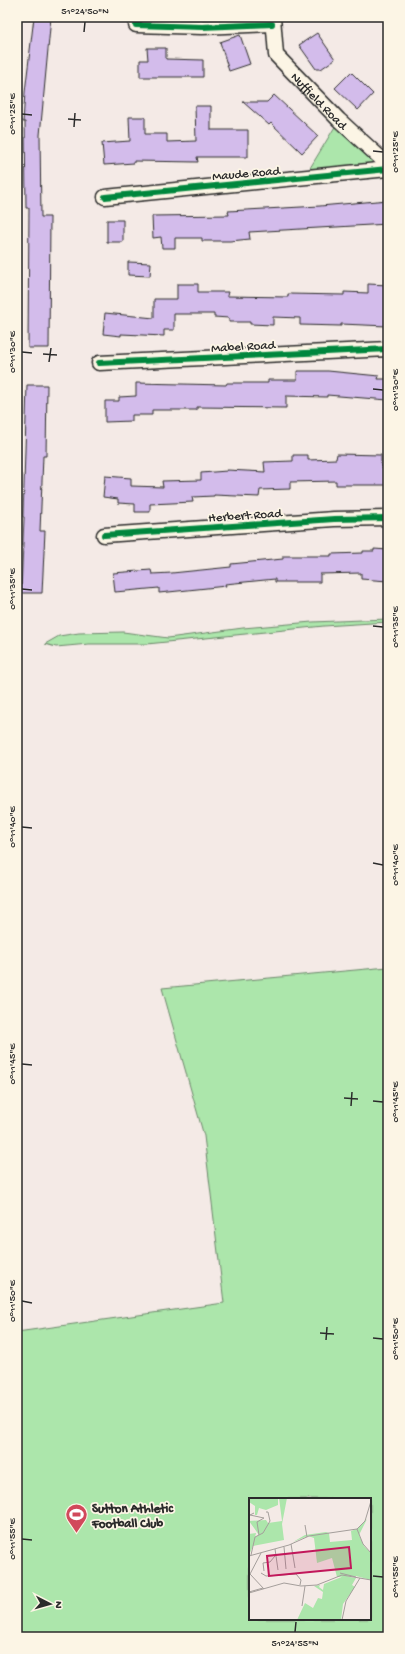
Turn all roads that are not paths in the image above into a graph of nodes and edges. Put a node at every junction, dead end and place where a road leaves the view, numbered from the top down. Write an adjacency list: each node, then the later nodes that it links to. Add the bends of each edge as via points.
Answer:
1 (273, 20): 2 (street, Nuffield Road, via 202,27); 3 (street, Nuffield Road, via 276,56)
2 (136, 25)
3 (388, 165)
4 (388, 169): 5 (street, Maude Road)
5 (105, 197)
6 (388, 349): 7 (street, Mabel Road)
7 (99, 364)
8 (388, 518): 9 (street, Herbert Road, via 334,519)
9 (104, 535)

